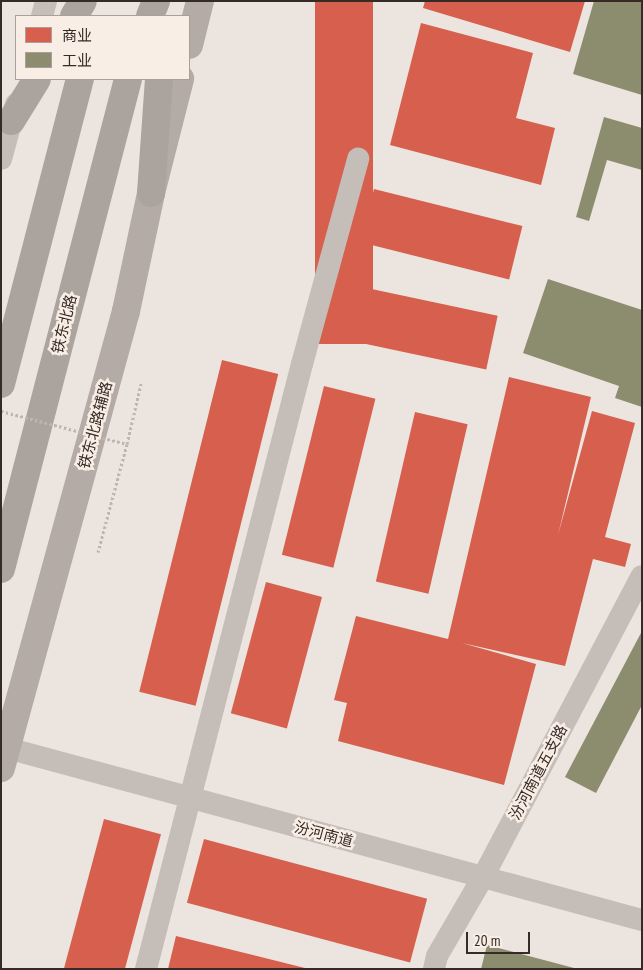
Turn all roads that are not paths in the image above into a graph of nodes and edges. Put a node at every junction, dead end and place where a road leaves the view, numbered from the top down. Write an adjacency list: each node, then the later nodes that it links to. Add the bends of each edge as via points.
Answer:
1 (46, 1): 7 (street)
2 (83, 1): 8 (highway)
3 (100, 1): 9 (highway)
4 (156, 1): 10 (highway)
5 (165, 1): 11 (highway)
6 (200, 1): 12 (main road)
7 (42, 15)
8 (75, 15)
9 (96, 15)
10 (150, 15)
11 (164, 15)
12 (190, 41)
13 (24, 80): 19 (street)
14 (36, 80): 19 (highway)
15 (80, 80): 23 (highway)
16 (128, 80): 24 (highway, 铁东北路)
17 (159, 80): 22 (highway)
18 (180, 80): 22 (main road, 铁东北路辅路)
19 (11, 121): 20 (street)
20 (1, 159)
21 (358, 159): 27 (street)
22 (151, 193): 26 (main road, 铁东北路辅路, via 126,311)
23 (1, 384)
24 (1, 569)
25 (642, 576): 28 (street, 汾河南道五支路)
26 (4, 758): 27 (street, 汾河南道)
27 (191, 798): 28 (street, 汾河南道); 30 (street)
28 (483, 877): 29 (street, 汾河南道); 31 (street, 汾河南道五支路, via 437,956)
29 (642, 920)
30 (146, 969)
31 (434, 969)

